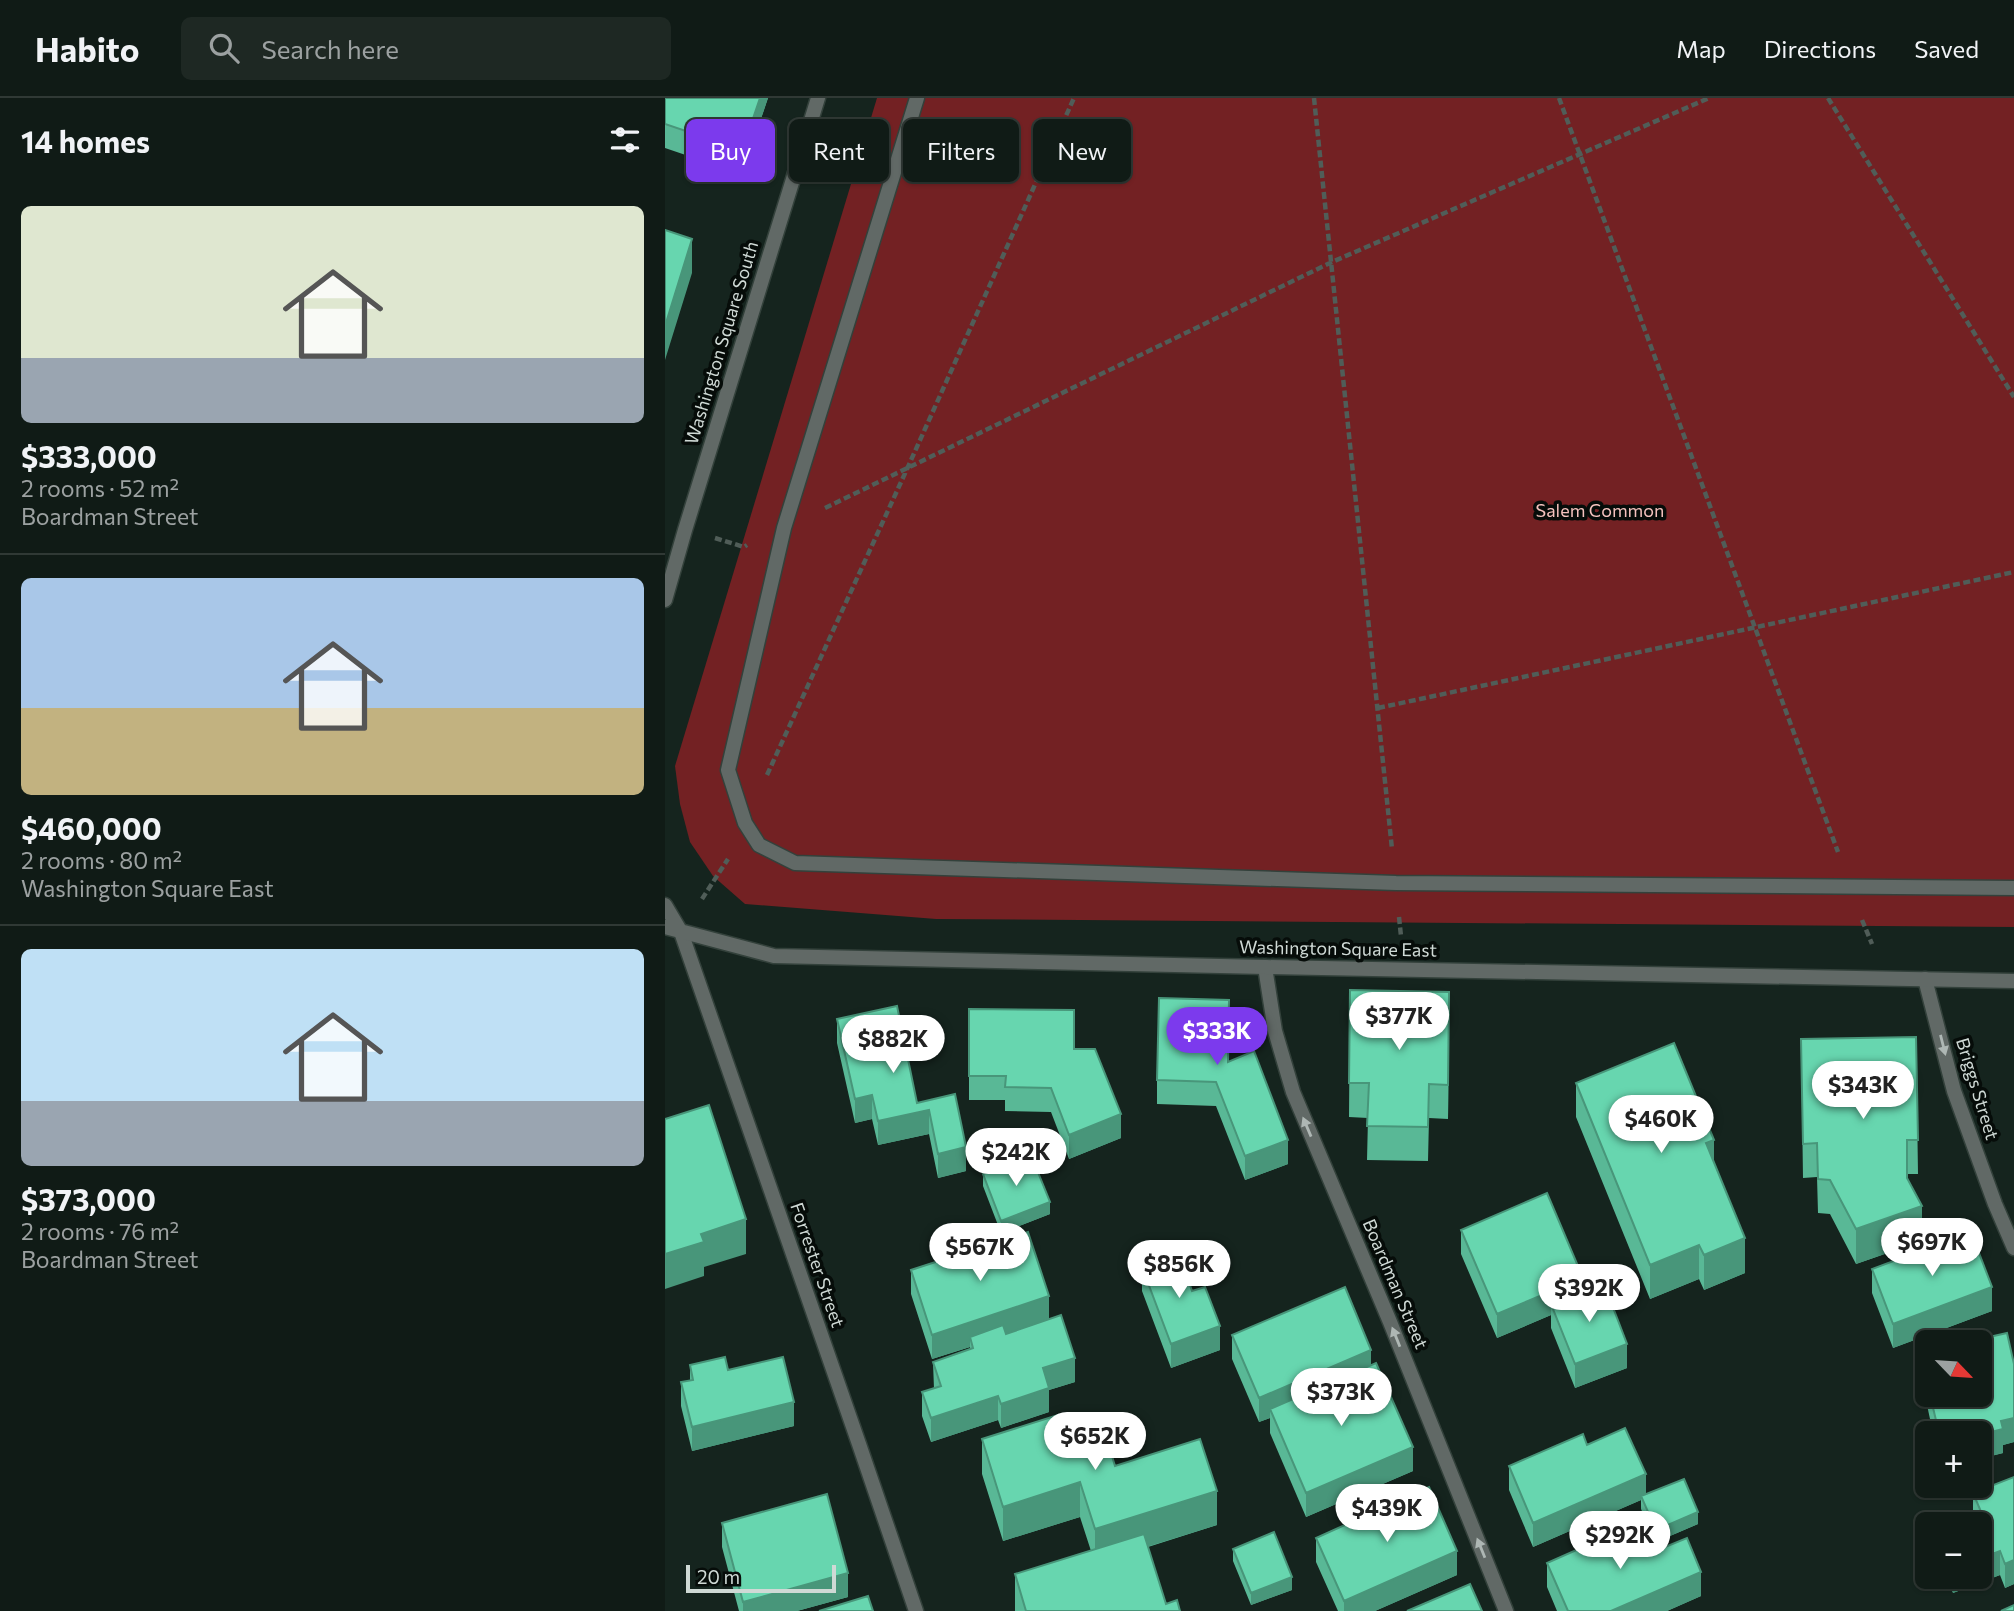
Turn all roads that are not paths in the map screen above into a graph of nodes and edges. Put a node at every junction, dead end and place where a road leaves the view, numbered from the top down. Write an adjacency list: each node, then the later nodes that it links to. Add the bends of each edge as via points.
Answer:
1 (818, 98): 3 (street, Washington Square South)
2 (917, 98): 4 (street, via 784,528 728,770 745,823 759,845 795,863 1396,883)
3 (665, 600)
4 (2014, 888)
5 (665, 905): 7 (street)
6 (665, 927): 7 (street, Washington Square East)
7 (681, 932): 8 (street, Washington Square East, via 773,956); 12 (street, Forrester Street)
8 (1265, 967): 9 (street, Washington Square East); 13 (street, Boardman Street, one-way to 8, via 1293,1092 1275,1031)
9 (1925, 979): 10 (street, Washington Square East); 11 (street, Briggs Street, one-way to 11, via 1954,1091)
10 (2014, 981)
11 (2014, 1248)
12 (916, 1611)
13 (1506, 1611)

